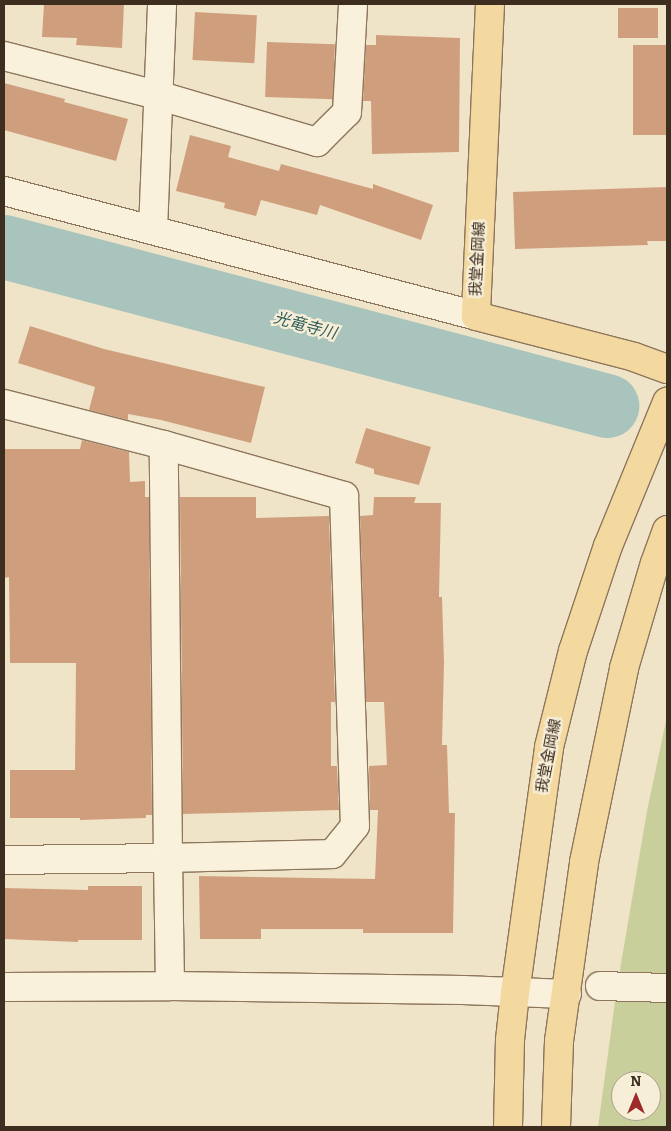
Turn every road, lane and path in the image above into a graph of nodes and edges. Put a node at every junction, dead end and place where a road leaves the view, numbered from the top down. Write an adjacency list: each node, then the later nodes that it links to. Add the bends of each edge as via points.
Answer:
1 (162, 4): 5 (street)
2 (353, 4): 5 (street, via 347,112 317,142)
3 (490, 4): 8 (main road, 我堂金岡線)
4 (4, 56): 5 (street)
5 (157, 95): 7 (street)
6 (4, 191): 7 (street)
7 (153, 230): 8 (street)
8 (476, 316): 9 (main road, 我堂金岡線, via 634,357)
9 (667, 369)
10 (667, 402): 20 (main road, 我堂金岡線, via 608,546 570,660 549,747)
11 (4, 404): 12 (street)
12 (164, 445): 14 (street); 14 (street, via 344,496 356,826 332,854)
13 (667, 530): 21 (main road, via 624,668 584,862)
14 (168, 858): 15 (street); 16 (street)
15 (4, 860)
16 (170, 986): 18 (street); 20 (street)
17 (600, 986): 19 (street)
18 (4, 987)
19 (667, 988)
20 (515, 993): 21 (street); 22 (main road, 我堂金岡線, via 510,1040)
21 (566, 994): 23 (main road, via 559,1041)
22 (508, 1127)
23 (556, 1127)

